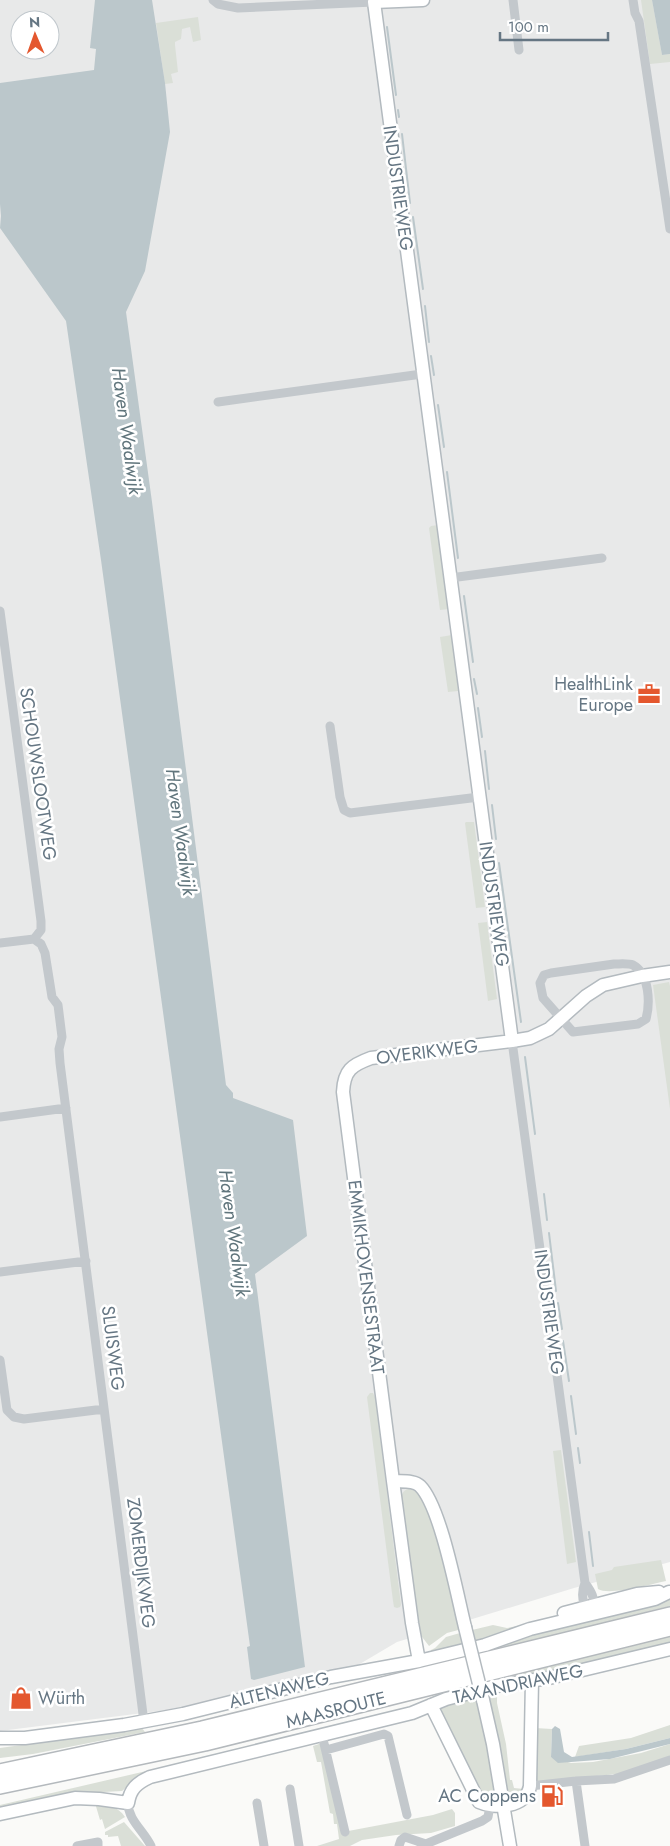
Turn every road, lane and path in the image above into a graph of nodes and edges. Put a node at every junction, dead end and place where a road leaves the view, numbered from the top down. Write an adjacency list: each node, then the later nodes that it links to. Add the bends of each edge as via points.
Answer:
1 (213, 0): 6 (street, via 238,8)
2 (423, 0): 6 (street)
3 (513, 0): 8 (street)
4 (633, 0): 7 (street)
5 (639, 0): 7 (street)
6 (374, 2): 10 (street, INDUSTRIEWEG)
7 (639, 21): 9 (street)
8 (519, 50)
9 (670, 229)
10 (422, 374): 11 (street); 13 (street, INDUSTRIEWEG)
11 (218, 402)
12 (602, 558): 13 (street)
13 (450, 578): 16 (street, INDUSTRIEWEG)
14 (0, 610): 17 (street, SCHOUWSLOOTWEG, via 42,921 41,930)
15 (330, 726): 16 (street, via 340,798 344,810 350,814)
16 (479, 797): 22 (street, INDUSTRIEWEG)
17 (34, 939): 18 (street); 24 (street, via 46,953 52,997 58,1005)
18 (0, 943)
19 (670, 972): 20 (street)
20 (642, 976): 21 (street, via 596,988); 21 (street, via 647,983 649,1009 646,1019 638,1024 573,1032); 21 (street, via 637,968 628,964 544,975 540,983 543,998)
21 (561, 1019): 22 (street, via 530,1038)
22 (512, 1041): 23 (street, OVERIKWEG, via 371,1058 355,1064); 32 (street, INDUSTRIEWEG, via 585,1583 590,1589)
23 (347, 1073): 30 (street, EMMIKHOVENSESTRAAT, via 343,1092)
24 (66, 1108): 25 (street); 26 (street, SLUISWEG)
25 (0, 1117)
26 (86, 1261): 27 (street); 29 (street, SLUISWEG)
27 (0, 1272)
28 (0, 1360): 29 (street, SLUISWEG, via 7,1410 14,1417 24,1419)
29 (104, 1409): 39 (street, ZOMERDIJKWEG)
30 (394, 1482): 36 (street, EMMIKHOVENSESTRAAT); 55 (street, bridge, via 418,1485 432,1509 443,1540 483,1700)
31 (669, 1592): 32 (street, ALTENAWEG, via 655,1599)
32 (590, 1608): 36 (street, ALTENAWEG, via 485,1646)
33 (670, 1615): 47 (highway, MAASROUTE, via 202,1729)
34 (670, 1628): 46 (highway, MAASROUTE)
35 (670, 1649): 37 (street, TAXANDRIAWEG)
36 (419, 1662): 39 (street, ALTENAWEG, via 346,1674)
37 (532, 1680): 38 (street, TAXANDRIAWEG, via 496,1686); 50 (street)
38 (430, 1705): 40 (street, TAXANDRIAWEG, via 412,1713); 56 (street, via 474,1796)
39 (144, 1722): 42 (street, ALTENAWEG)
40 (322, 1735): 44 (street); 53 (street, TAXANDRIAWEG, via 150,1777 135,1786)
41 (0, 1738): 42 (street, ALTENAWEG)
42 (25, 1738): 43 (street, ALTENAWEG)
43 (0, 1746)
44 (326, 1750): 58 (street, via 384,1734 388,1736); 59 (street)
45 (670, 1760): 48 (street, via 614,1778)
46 (96, 1767): 49 (highway, MAASROUTE); 52 (highway)
47 (0, 1772)
48 (576, 1781): 50 (street); 68 (street)
49 (0, 1786)
50 (530, 1786): 55 (street, via 522,1800)
51 (290, 1788): 65 (street)
52 (0, 1795)
53 (128, 1803): 57 (street, via 68,1798); 63 (street, via 130,1816)
54 (257, 1803): 64 (street)
55 (504, 1805): 56 (street); 67 (street)
56 (490, 1806): 60 (street, via 488,1817 482,1821)
57 (0, 1814)
58 (407, 1815)
59 (345, 1832)
60 (424, 1845): 66 (street, via 405,1837)
61 (77, 1846): 62 (street, via 98,1842)
62 (98, 1846)
63 (151, 1846)
64 (264, 1846)
65 (299, 1846)
66 (399, 1846)
67 (510, 1846)
68 (586, 1846)

